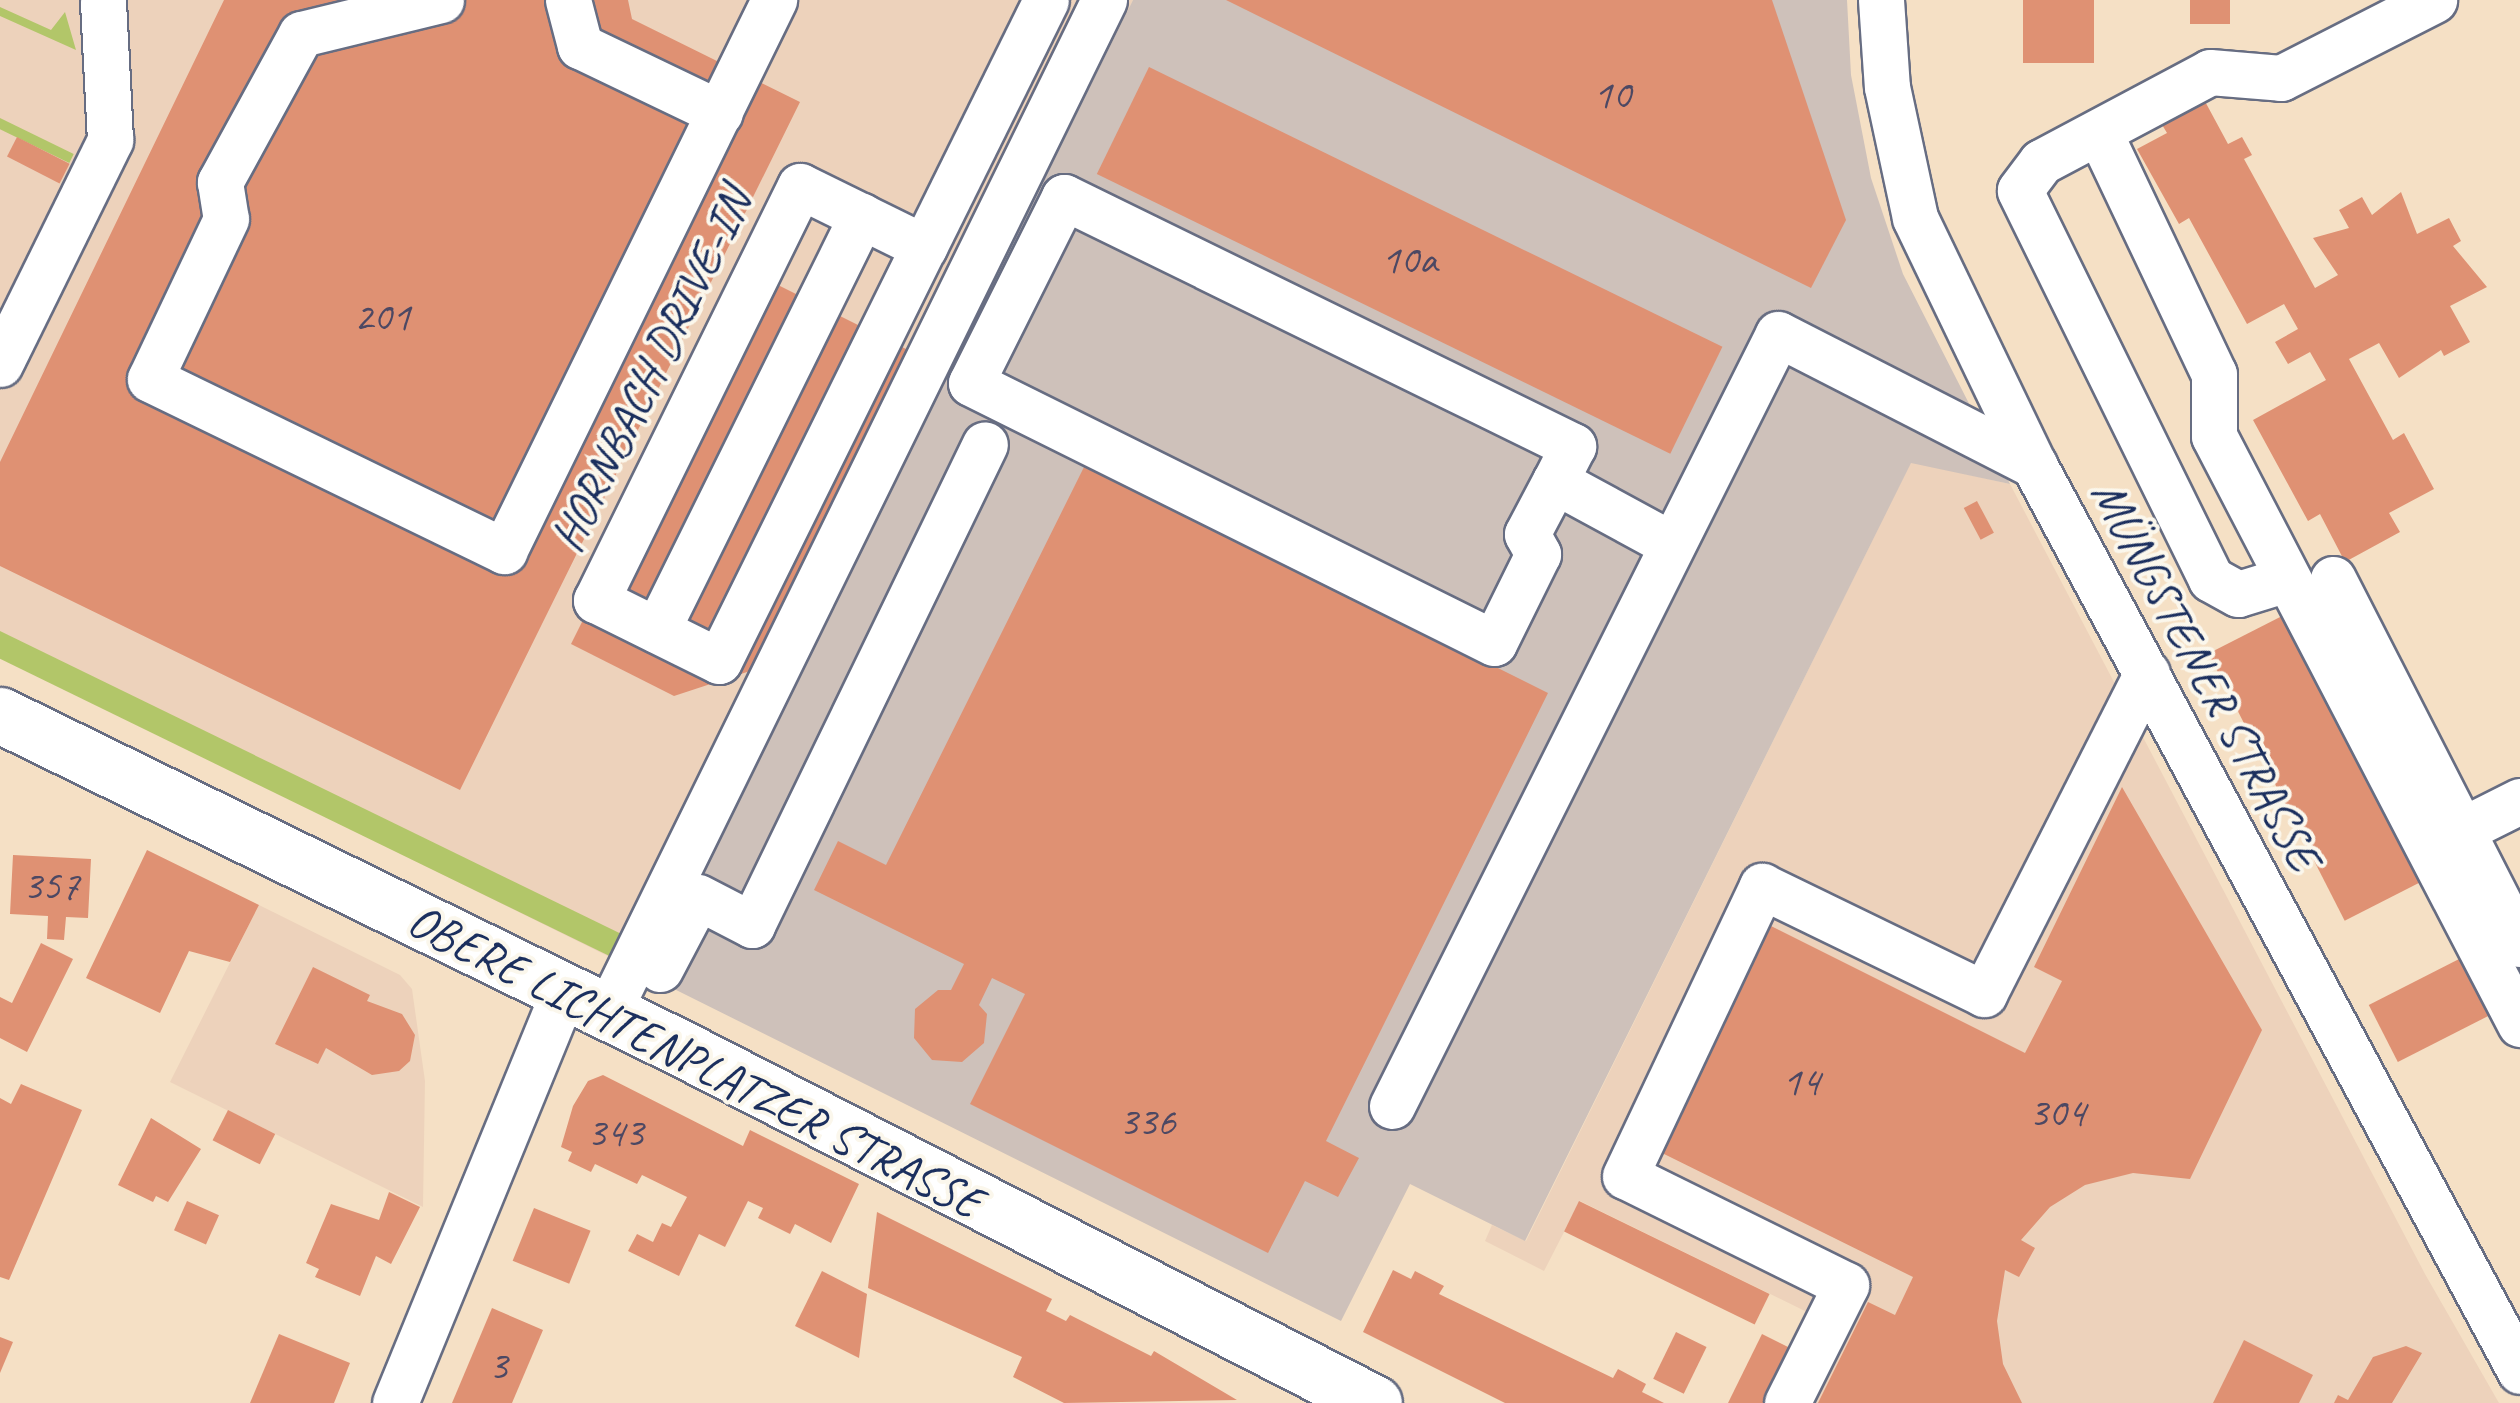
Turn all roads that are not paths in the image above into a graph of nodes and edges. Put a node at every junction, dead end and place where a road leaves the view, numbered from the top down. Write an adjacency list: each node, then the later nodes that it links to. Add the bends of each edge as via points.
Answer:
1 (103, 0): 13 (street, via 110,140)
2 (441, 0): 9 (street, via 301,34 220,182 226,219 150,379 504,551)
3 (568, 0): 9 (street, via 580,46)
4 (774, 0): 9 (street)
5 (1046, 0): 12 (street)
6 (1104, 0): 24 (street)
7 (1881, 0): 15 (street, MÜNGSTENER STRASSE, via 1887,87 1915,218)
8 (2434, 0): 10 (street, via 2281,78 2210,72)
9 (720, 113)
10 (2099, 132): 19 (street, via 2214,374 2214,436); 19 (street, via 2027,175 2020,190 2025,207 2210,579 2238,594)
11 (862, 216): 12 (street, HORNBACH DRIVE-IN); 20 (street); 20 (street, HORNBACH DRIVE-IN, via 800,186 774,238 596,600)
12 (924, 247): 21 (street)
13 (0, 364)
14 (985, 444): 28 (street, via 752,924 698,897)
15 (2034, 465): 17 (street, via 1778,334); 22 (street, MÜNGSTENER STRASSE)
16 (1555, 481): 16 (street, via 1573,446 1064,197 971,383 1494,643 1538,554 1527,534); 17 (street)
17 (1671, 544): 30 (street)
18 (2333, 578): 26 (street)
19 (2287, 579): 29 (street)
20 (657, 630): 21 (street, HORNBACH DRIVE-IN)
21 (719, 661): 24 (street, via 721,692)
22 (2147, 673): 31 (street, MÜNGSTENER STRASSE); 34 (street, via 1984,994 1762,886 1625,1176 1846,1285)
23 (5, 730): 28 (main road, OBERE LICHTENPLATZER STRASSE)
24 (741, 734): 28 (street)
25 (2520, 800): 26 (street)
26 (2462, 830): 27 (street)
27 (2520, 944)
28 (601, 1009): 32 (street); 33 (main road, OBERE LICHTENPLATZER STRASSE)
29 (2520, 1024)
30 (1392, 1106)
31 (2515, 1353)
32 (394, 1403)
33 (1374, 1403)
34 (1787, 1403)

